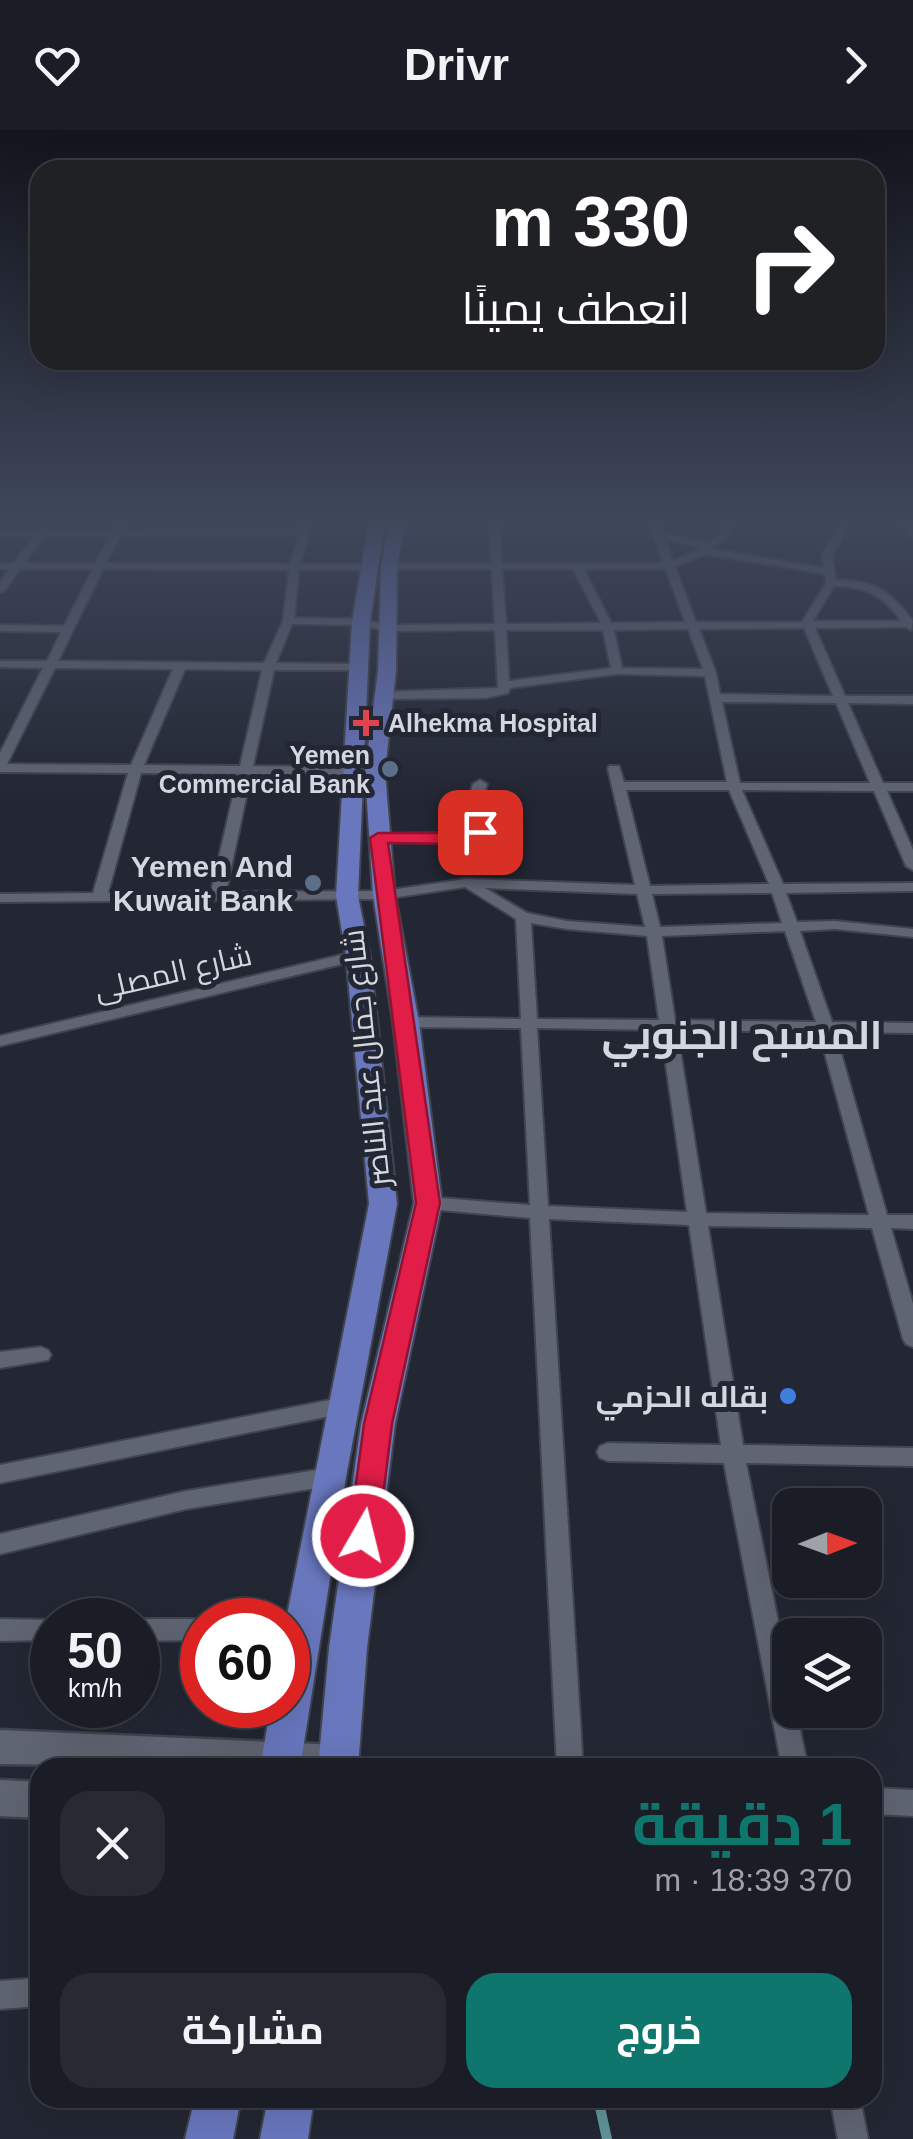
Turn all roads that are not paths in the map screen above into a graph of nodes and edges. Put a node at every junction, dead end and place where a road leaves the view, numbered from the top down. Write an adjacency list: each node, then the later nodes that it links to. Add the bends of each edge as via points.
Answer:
1 (74, 616): 16 (street)
2 (288, 616): 8 (street)
3 (375, 616): 10 (main road, شارع جمال عبد الناصر)
4 (502, 616): 11 (street)
5 (602, 616): 14 (street)
6 (687, 616): 12 (street)
7 (811, 616): 9 (street)
8 (288, 620): 10 (street); 20 (street)
9 (807, 623): 12 (street); 13 (street); 27 (street)
10 (374, 625): 11 (street); 21 (main road, شارع جمال عبد الناصر); 25 (main road, شارع جمال عبد الناصر)
11 (503, 625): 14 (street); 24 (street)
12 (690, 626): 14 (street); 23 (street)
13 (911, 626)
14 (608, 627): 22 (street)
15 (0, 628): 16 (street)
16 (68, 629): 18 (street)
17 (0, 664): 18 (street)
18 (53, 664): 19 (street); 29 (street)
19 (181, 664): 20 (street); 30 (street)
20 (269, 665): 21 (street); 31 (street)
21 (358, 667): 32 (main road, شارع جمال عبد الناصر)
22 (617, 672): 23 (street); 24 (street)
23 (710, 673): 26 (street)
24 (506, 685): 25 (street, via 486,694)
25 (383, 695): 37 (main road, شارع جمال عبد الناصر, via 375,771)
26 (717, 698): 27 (street); 34 (street)
27 (842, 699): 28 (street); 35 (street)
28 (913, 700)
29 (0, 767): 30 (street)
30 (136, 768): 31 (street); 46 (street)
31 (248, 769): 32 (street); 47 (street)
32 (353, 771): 44 (main road, شارع جمال عبد الناصر)
33 (480, 784): 37 (street, via 476,837)
34 (734, 786): 35 (street); 41 (street); 42 (street, via 616,777)
35 (876, 786): 36 (street); 38 (street)
36 (913, 787)
37 (378, 838): 43 (main road, شارع جمال عبد الناصر)
38 (913, 866)
39 (466, 883): 42 (street); 43 (street); 48 (street)
40 (913, 887): 41 (street)
41 (778, 889): 42 (street); 49 (street)
42 (643, 890): 50 (street)
43 (384, 895): 44 (street); 53 (main road, شارع جمال عبد الناصر)
44 (347, 896): 47 (street); 52 (main road, شارع جمال عبد الناصر)
45 (0, 898): 46 (street)
46 (99, 898): 47 (street)
47 (217, 898)
48 (524, 917): 50 (street); 54 (street)
49 (791, 926): 50 (street); 51 (street); 55 (street)
50 (654, 932): 56 (street)
51 (913, 933)
52 (358, 956): 58 (street, شارع المصلى); 67 (main road, شارع جمال عبد الناصر, via 382,1204)
53 (406, 1022): 54 (street); 59 (main road, شارع جمال عبد الناصر)
54 (531, 1024): 56 (street); 60 (street)
55 (825, 1026): 56 (street); 57 (street); 62 (street)
56 (668, 1027): 61 (street)
57 (913, 1028)
58 (0, 1041)
59 (428, 1203): 60 (street); 81 (main road, شارع جمال عبد الناصر, via 378,1424 348,1648)
60 (542, 1215): 61 (street); 82 (street)
61 (696, 1222): 62 (street); 69 (street)
62 (878, 1222): 63 (street); 64 (street)
63 (913, 1222)
64 (913, 1340)
65 (40, 1354): 66 (street)
66 (0, 1360)
67 (345, 1405): 71 (street); 72 (main road, شارع جمال عبد الناصر)
68 (608, 1452): 69 (street)
69 (733, 1452): 70 (street); 83 (street)
70 (913, 1456)
71 (0, 1474)
72 (329, 1477): 73 (street, via 186,1500); 74 (main road, شارع جمال عبد الناصر)
73 (0, 1544)
74 (304, 1598)
75 (0, 1630): 76 (street)
76 (30, 1630)
77 (285, 1728): 80 (main road, شارع جمال عبد الناصر)
78 (0, 1747): 79 (main road)
79 (206, 1758)
80 (281, 1758)
81 (341, 1758)
82 (569, 1758)
83 (793, 1758)
84 (0, 1798): 85 (main road)
85 (30, 1800)
86 (882, 1802): 87 (street)
87 (913, 1803)
88 (30, 1993): 89 (street)
89 (0, 1995)
90 (216, 2108): 93 (main road)
91 (289, 2108): 94 (main road)
92 (847, 2108): 95 (street)
93 (209, 2139)
94 (284, 2139)
95 (853, 2139)

